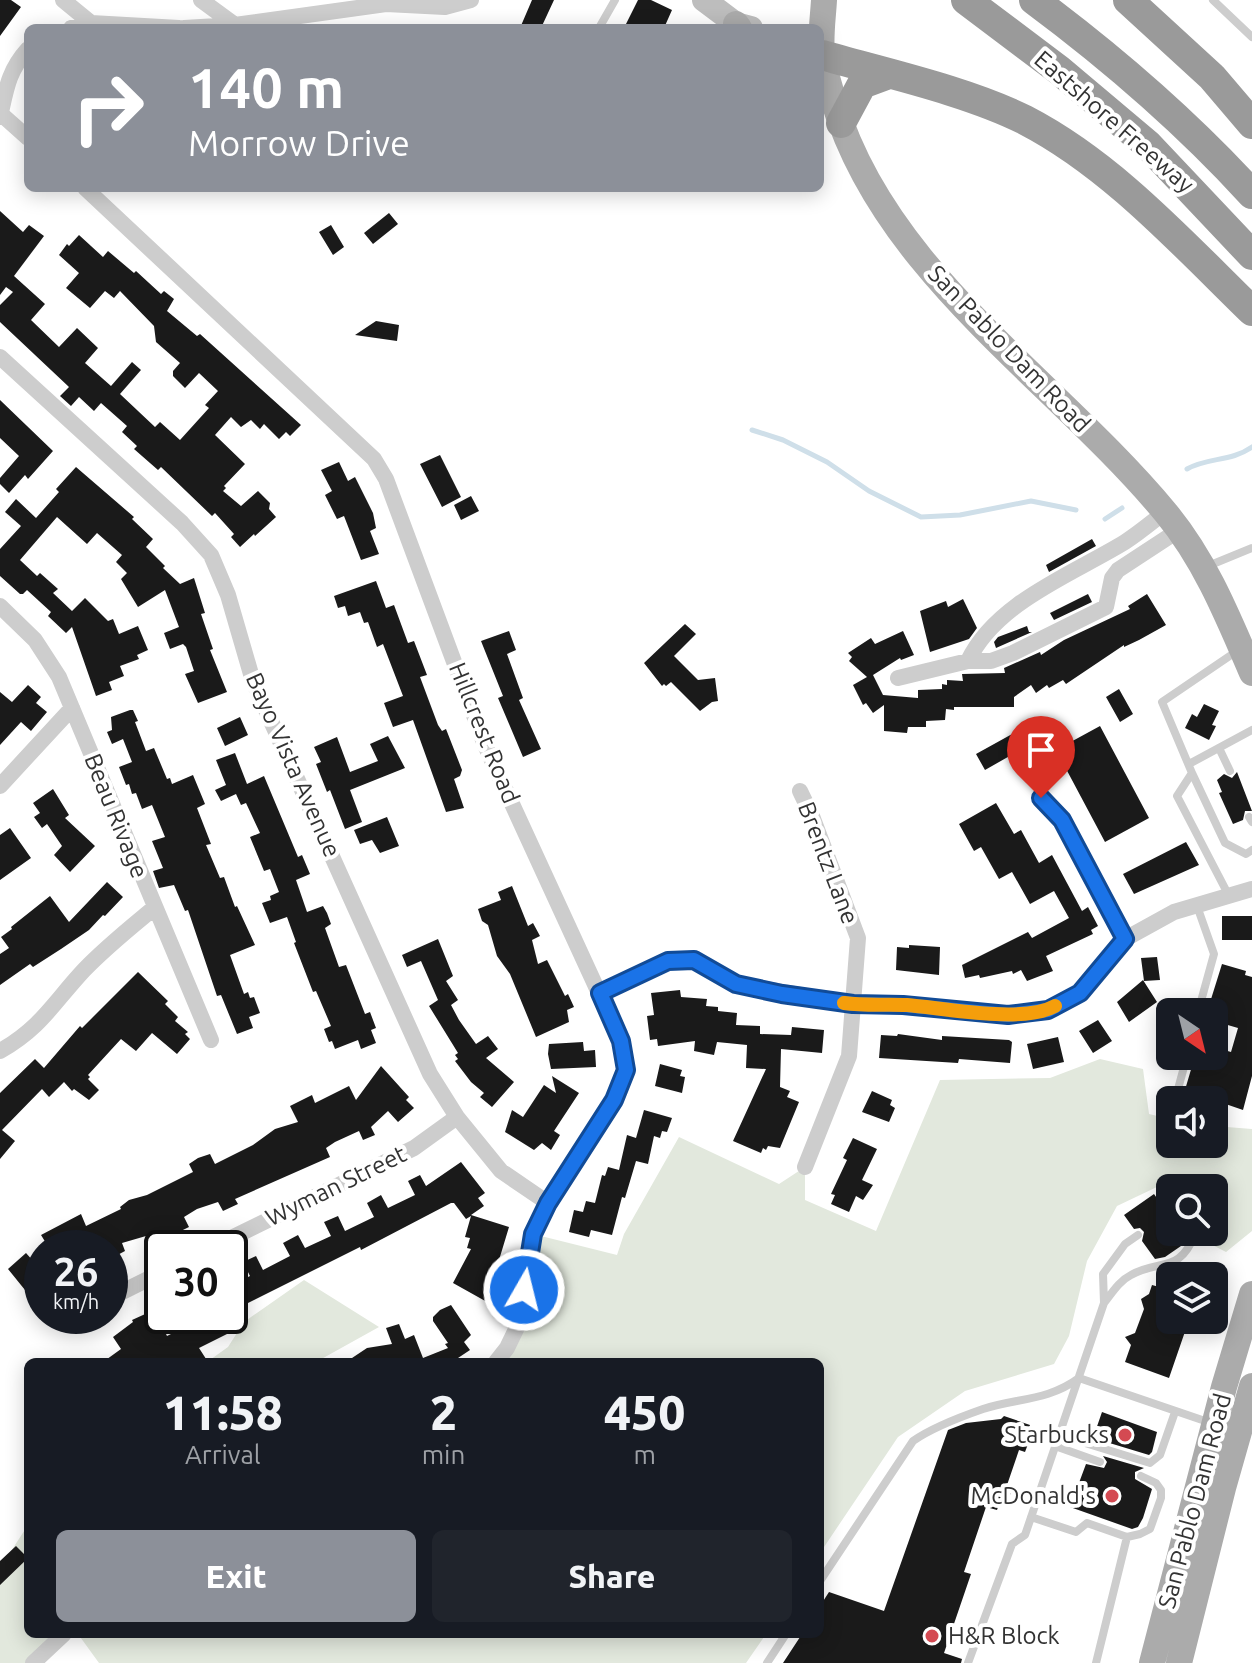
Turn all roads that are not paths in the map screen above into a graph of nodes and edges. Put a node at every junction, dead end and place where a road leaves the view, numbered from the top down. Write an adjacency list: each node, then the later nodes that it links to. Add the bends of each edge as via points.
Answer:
1 (63, 0): 12 (street)
2 (201, 0): 15 (street)
3 (471, 0): 11 (street, via 445,7)
4 (615, 0): 17 (lane)
5 (704, 0): 18 (street)
6 (824, 0): 19 (main road, San Pablo Dam Road)
7 (966, 0): 31 (highway, Eastshore Freeway, via 1148,145)
8 (1034, 0): 30 (highway, Eastshore Freeway, via 1173,113)
9 (1128, 0): 26 (highway, via 1212,77)
10 (1213, 0): 20 (lane)
11 (384, 2): 16 (street)
12 (91, 23): 13 (street); 14 (street)
13 (87, 24)
14 (109, 24)
15 (234, 24)
16 (241, 24)
17 (601, 24)
18 (738, 24)
19 (823, 24)
20 (1252, 37)
21 (24, 53): 25 (street, via 4,88)
22 (824, 55): 24 (highway)
23 (824, 69): 27 (main road, San Pablo Dam Road)
24 (889, 74): 27 (highway, via 862,84); 32 (highway, via 1024,120 1089,160)
25 (0, 116): 28 (street)
26 (1252, 124)
27 (836, 129): 34 (main road, San Pablo Dam Road, via 894,225 943,283)
28 (24, 135)
29 (89, 192): 56 (street, Hillcrest Road, via 374,459 485,745)
30 (1252, 194)
31 (1252, 255)
32 (1252, 311)
33 (0, 357): 61 (street, Bayo Vista Avenue, via 211,555 253,681 409,1030)
34 (1172, 521): 36 (main road, San Pablo Dam Road); 39 (street, via 1050,584 1010,612); 39 (street, via 1118,570 1106,607 1013,653 991,661)
35 (1252, 548): 36 (lane)
36 (1204, 568): 38 (main road, San Pablo Dam Road)
37 (0, 606): 42 (street, Beau Rivage, via 35,640)
38 (1241, 648): 40 (main road, San Pablo Dam Road); 45 (lane, via 1162,702)
39 (968, 661): 41 (street)
40 (1252, 673)
41 (898, 678)
42 (72, 708): 47 (street); 54 (street, Beau Rivage)
43 (1252, 730): 44 (lane)
44 (1219, 748): 45 (lane); 46 (lane)
45 (1190, 768): 50 (lane, via 1225,843 1246,854); 52 (lane, via 1177,796)
46 (1230, 771)
47 (0, 786)
48 (800, 791): 58 (street, Brentz Lane, via 858,938)
49 (1041, 798): 55 (street, via 1062,820)
50 (1252, 850)
51 (1252, 889): 52 (street)
52 (1229, 896): 53 (street)
53 (1196, 905): 55 (street); 57 (lane, via 1214,954)
54 (154, 908): 59 (street, Beau Rivage); 60 (street, via 82,972 50,1012)
55 (1125, 939): 58 (street, via 1080,993 1048,1010 1008,1015)
56 (600, 993): 58 (street, via 668,961 694,960 736,984); 63 (street, Hillcrest Road, via 621,1041 626,1070 614,1100)
57 (1202, 998)
58 (853, 1004): 62 (street, Brentz Lane, via 849,1056)
59 (211, 1040)
60 (0, 1051)
61 (457, 1117): 63 (street, Bayo Vista Avenue, via 501,1171); 64 (street, Wyman Street, via 414,1148)
62 (805, 1167)
63 (548, 1203): 69 (street, Hillcrest Road, via 533,1234 520,1321)
64 (248, 1230)
65 (1138, 1235): 68 (lane, via 1103,1274)
66 (1189, 1246): 68 (lane, via 1172,1264 1132,1274)
67 (1252, 1294): 73 (main road, San Pablo Dam Road)
68 (1104, 1303): 70 (lane)
69 (499, 1358)
70 (1079, 1378): 72 (lane); 74 (lane); 80 (lane, via 1062,1390 984,1409 913,1441)
71 (1252, 1386): 88 (main road, San Pablo Dam Road)
72 (1175, 1412): 73 (lane); 74 (lane, via 1160,1455 1150,1463)
73 (1215, 1425): 87 (main road, San Pablo Dam Road)
74 (1059, 1435): 75 (lane)
75 (1055, 1446): 76 (lane); 78 (lane)
76 (1100, 1462)
77 (1141, 1476): 79 (lane, via 1156,1483 1161,1498 1150,1529)
78 (1031, 1517): 79 (lane, via 1076,1532 1087,1523); 85 (lane, via 1025,1535 1012,1544)
79 (1127, 1537): 86 (lane)
80 (824, 1575)
81 (60, 1638): 83 (street)
82 (783, 1638): 84 (lane)
83 (33, 1663)
84 (767, 1663)
85 (968, 1663)
86 (1096, 1663)
87 (1152, 1663)
88 (1179, 1663)

